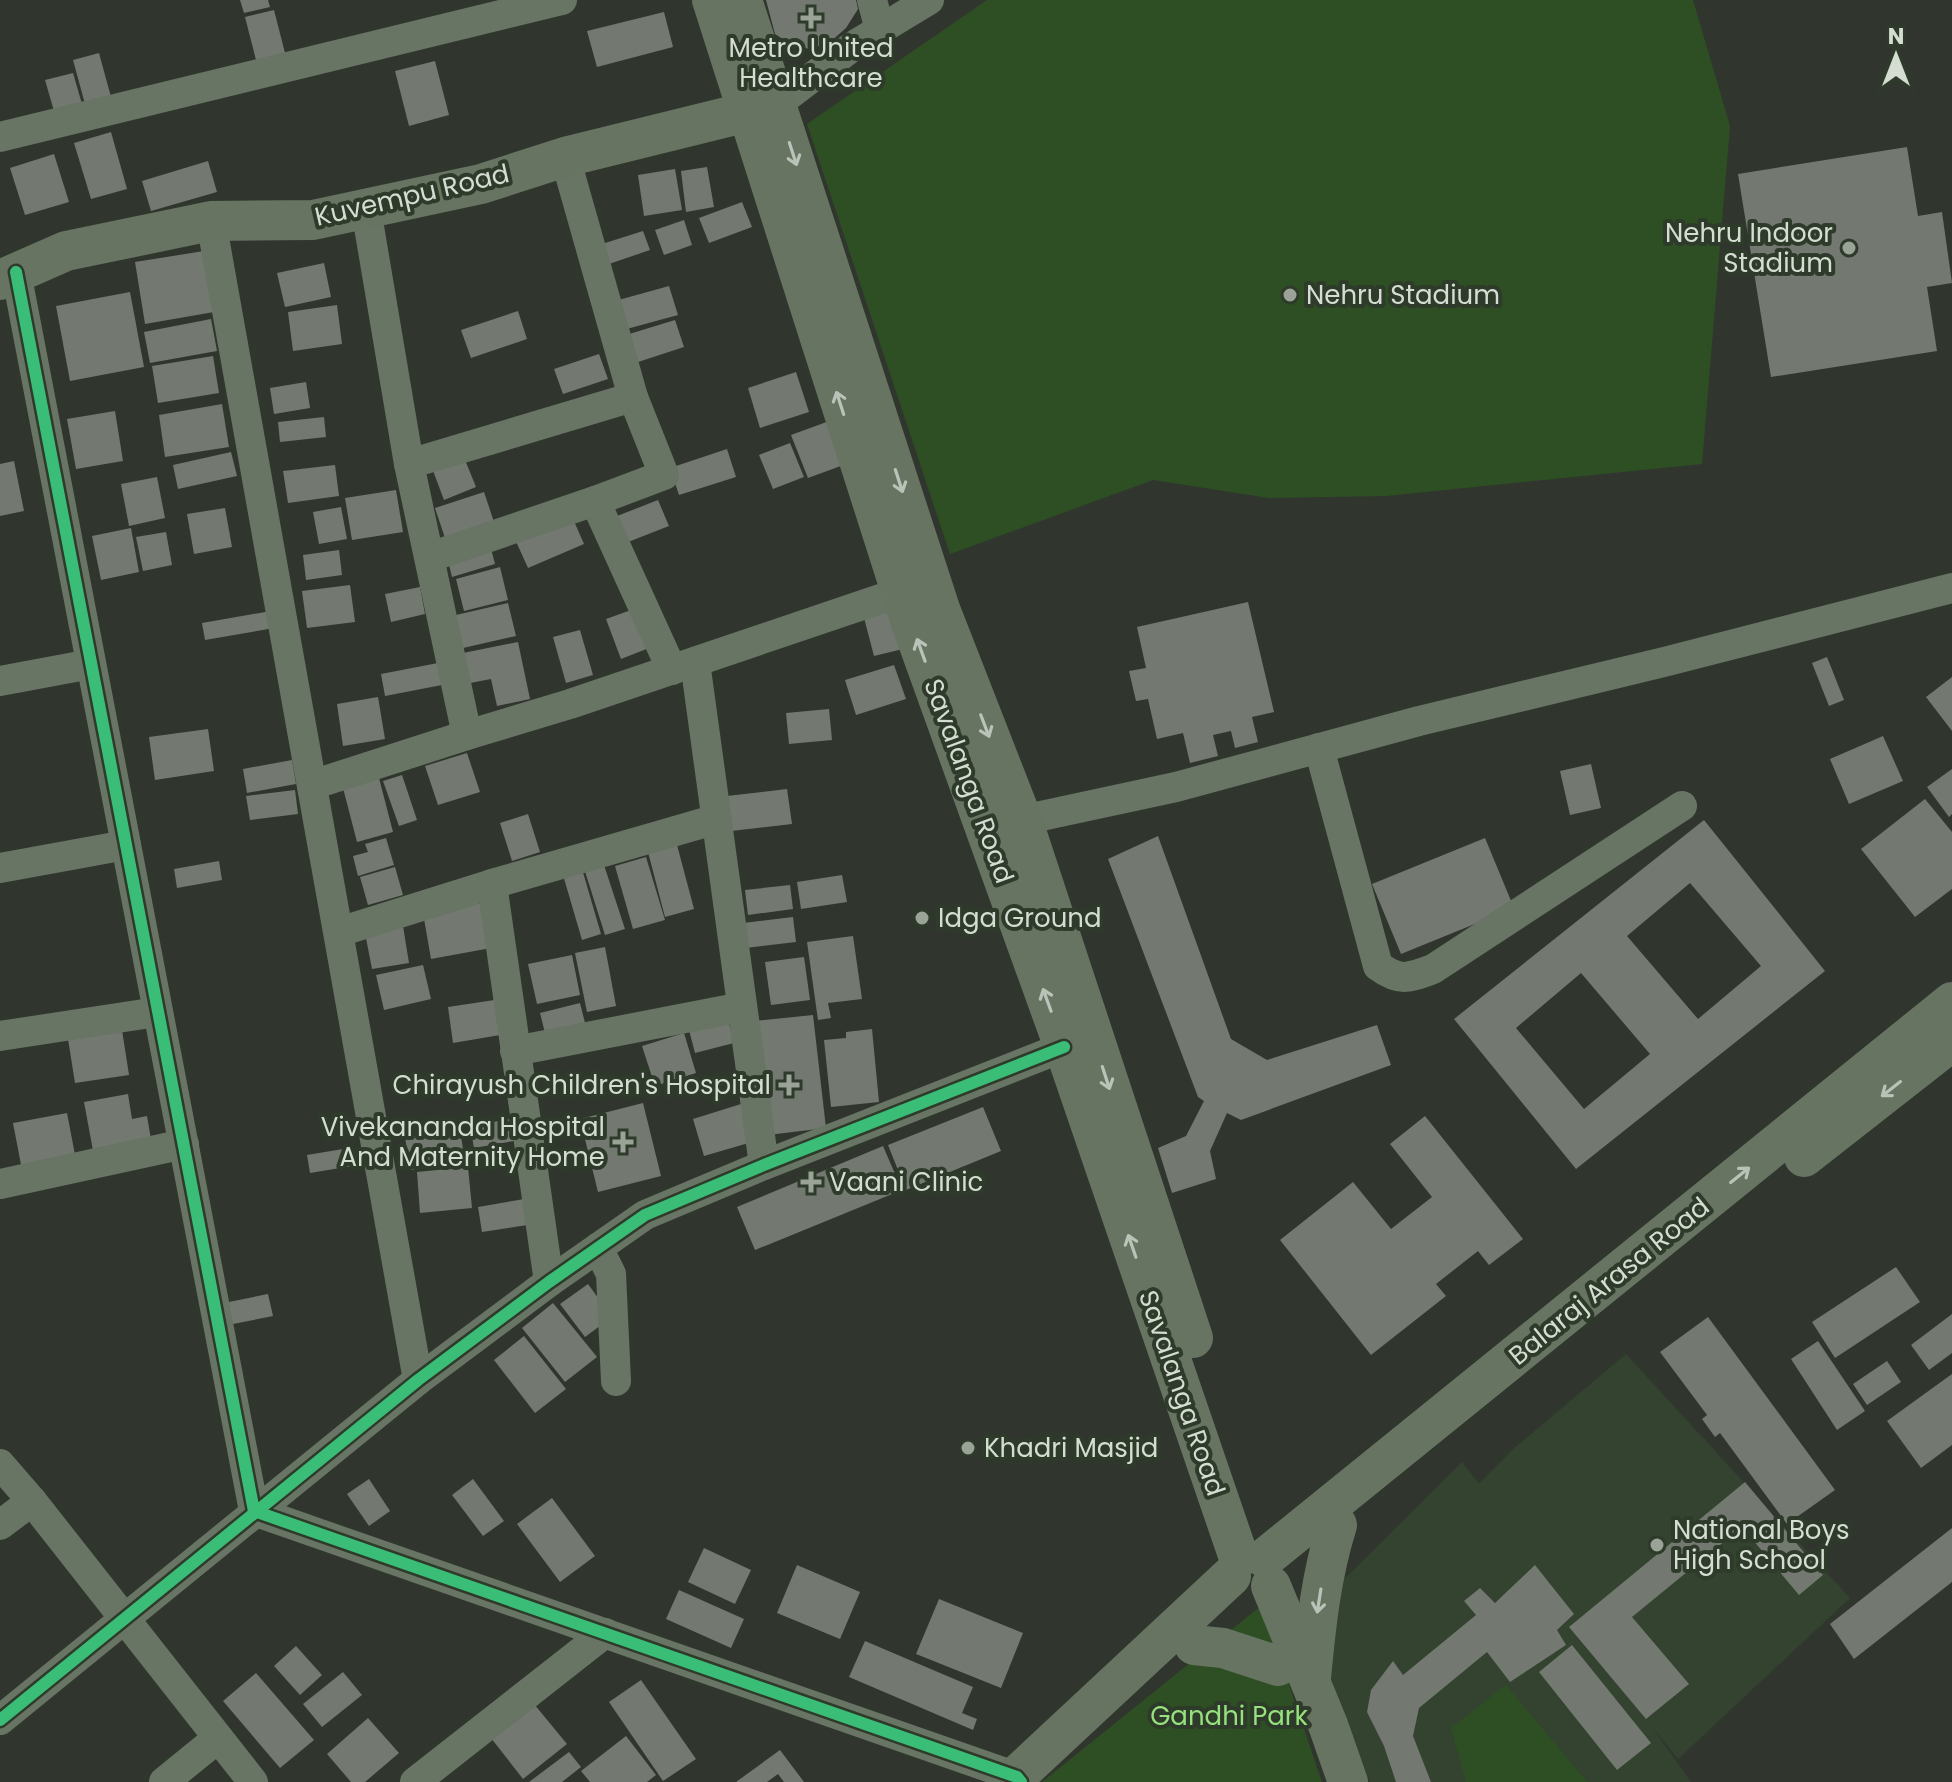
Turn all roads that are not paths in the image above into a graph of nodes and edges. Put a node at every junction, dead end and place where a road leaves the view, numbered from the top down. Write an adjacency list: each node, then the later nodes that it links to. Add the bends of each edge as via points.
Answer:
1 (562, 0): 8 (street)
2 (712, 0): 7 (main road, Savalanga Road)
3 (742, 0): 7 (main road, Savalanga Road)
4 (872, 0): 6 (street)
5 (929, 0): 6 (street)
6 (880, 30): 7 (street)
7 (762, 109): 9 (main road, Kuvempu Road); 18 (main road, Savalanga Road, one-way to 7); 27 (main road, Savalanga Road, one-way to 27, via 940,609)
8 (0, 137)
9 (565, 157): 10 (main road, Kuvempu Road, via 481,184); 13 (street)
10 (366, 209): 11 (main road, Kuvempu Road, via 313,220); 14 (street)
11 (211, 221): 12 (main road, Kuvempu Road, via 66,251); 24 (street)
12 (8, 276): 19 (street)
13 (633, 397): 14 (street); 15 (street, via 664,475)
14 (409, 464): 16 (street)
15 (595, 501): 16 (street); 20 (street)
16 (430, 557): 22 (street)
17 (1952, 588): 23 (street)
18 (901, 592): 20 (street); 27 (main road, Savalanga Road, one-way to 18)
19 (91, 664): 21 (street); 28 (street)
20 (684, 666): 22 (street); 26 (street)
21 (0, 681)
22 (467, 735): 24 (street)
23 (1319, 748): 25 (street, via 1378,966 1392,976 1411,977 1433,969); 27 (street, via 1176,787)
24 (312, 785): 31 (street)
25 (1682, 806)
26 (717, 819): 30 (street); 33 (street)
27 (1004, 824): 37 (main road, Savalanga Road, one-way to 27); 52 (main road, Savalanga Road, one-way to 52, via 1239,1478)
28 (126, 845): 29 (street); 34 (street)
29 (0, 868)
30 (492, 884): 31 (street); 38 (street)
31 (339, 932): 44 (street)
32 (1952, 1002): 52 (main road, Balaraj Arasa Road, one-way to 32)
33 (742, 1007): 38 (street); 40 (street)
34 (157, 1012): 35 (street); 39 (street)
35 (0, 1036)
36 (1952, 1041): 51 (main road, Balaraj Arasa Road, one-way to 51)
37 (1064, 1047): 40 (street); 47 (main road, Savalanga Road, one-way to 37)
38 (515, 1051): 43 (street)
39 (184, 1144): 41 (street); 49 (street)
40 (764, 1165): 42 (street, via 645,1215)
41 (0, 1184)
42 (598, 1248): 43 (street); 45 (street, via 611,1274)
43 (549, 1282): 44 (street)
44 (418, 1380): 49 (street)
45 (616, 1381)
46 (0, 1464): 48 (street)
47 (1211, 1476): 52 (main road, Savalanga Road); 54 (main road, via 1210,1553)
48 (32, 1501): 50 (street); 53 (street)
49 (254, 1511): 53 (street); 55 (street)
50 (0, 1525)
51 (1337, 1525): 52 (main road, Balaraj Arasa Road); 56 (main road, one-way to 56, via 1318,1608)
52 (1256, 1575): 54 (main road); 56 (main road, Savalanga Road)
53 (125, 1620): 57 (street); 58 (street)
54 (1195, 1627): 56 (main road, via 1223,1648); 59 (main road)
55 (605, 1633): 59 (street); 62 (street)
56 (1295, 1674): 63 (main road, Savalanga Road, via 1302,1724); 64 (main road, Savalanga Road)
57 (0, 1720)
58 (218, 1738): 60 (street); 61 (street)
59 (1022, 1781)
60 (164, 1782)
61 (253, 1782)
62 (415, 1782)
63 (1321, 1782)
64 (1348, 1782)

